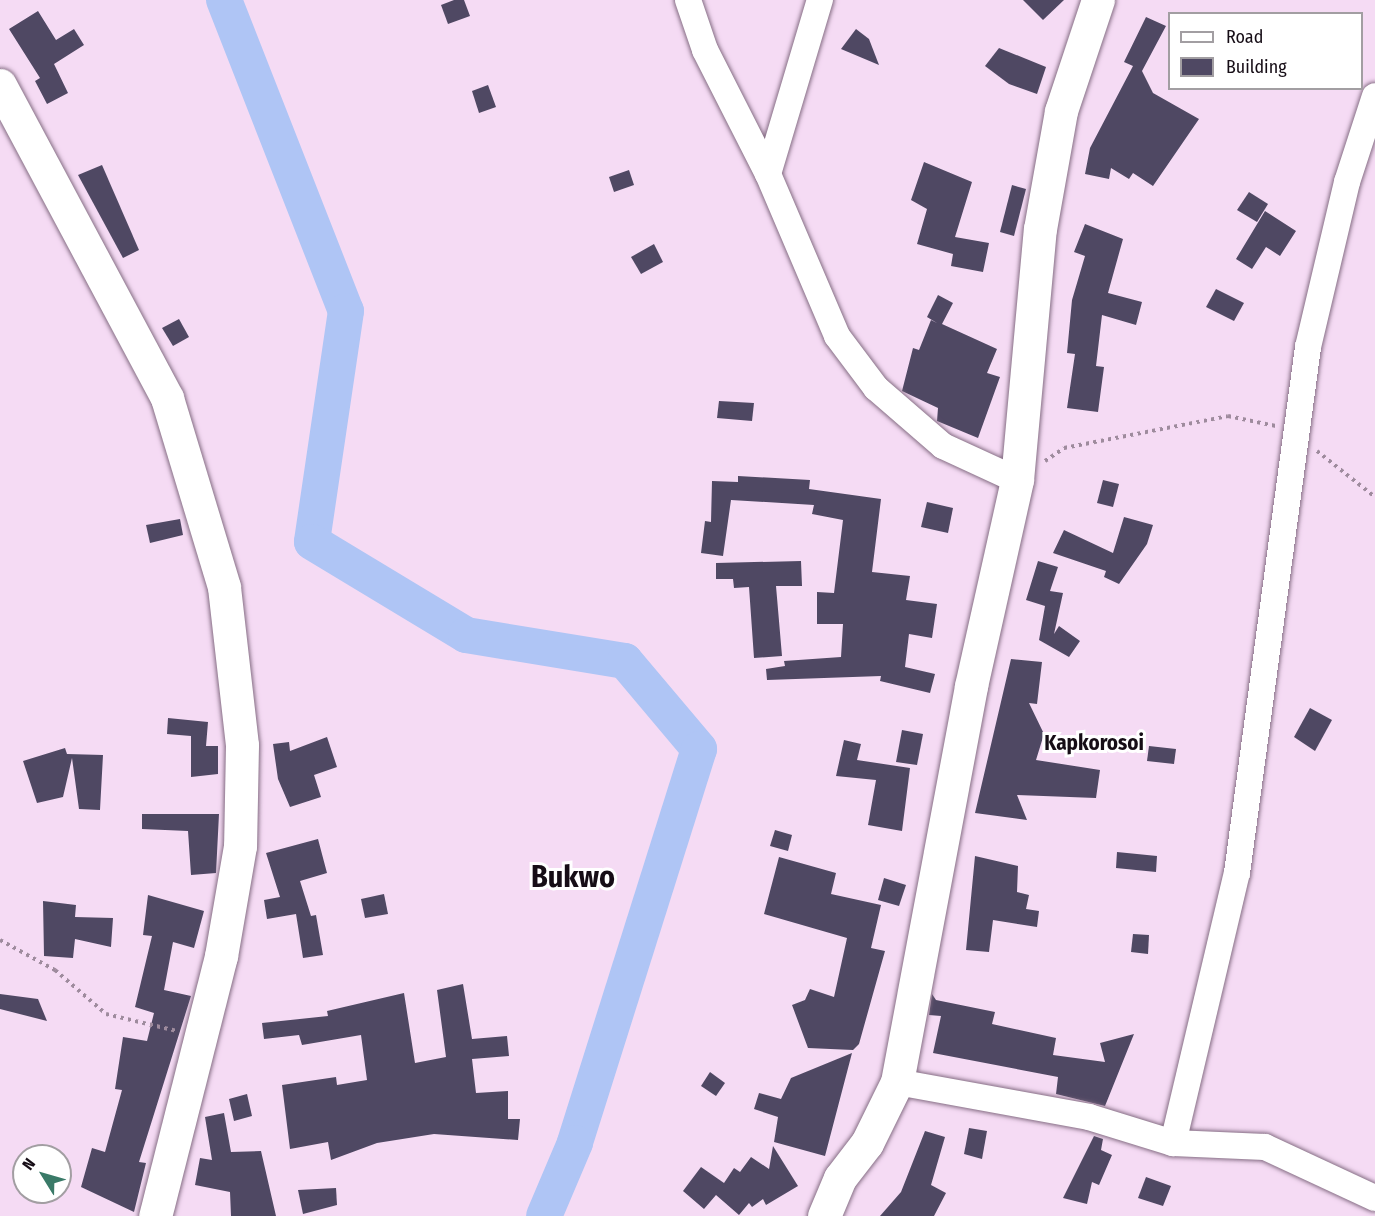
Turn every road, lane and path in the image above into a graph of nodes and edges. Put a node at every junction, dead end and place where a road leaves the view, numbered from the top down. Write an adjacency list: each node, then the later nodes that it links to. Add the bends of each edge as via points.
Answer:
1 (688, 0): 6 (street, via 705,50)
2 (820, 0): 6 (street)
3 (1098, 0): 8 (main road, via 1061,111 1040,230)
4 (0, 85): 11 (main road, via 167,398 224,587 243,745 240,846)
5 (1375, 96): 7 (street, via 1329,251)
6 (768, 174): 8 (street, via 837,336 876,388 943,446)
7 (1293, 430): 8 (path, via 1228,416 1157,428 1064,448); 9 (path); 13 (street, via 1237,873)
8 (1017, 480): 12 (main road, via 971,686)
9 (1375, 497)
10 (0, 940): 11 (path, via 55,970 106,1014)
11 (201, 1037): 15 (main road)
12 (897, 1082): 13 (street, via 1089,1117); 16 (main road)
13 (1173, 1143): 14 (street, via 1265,1147)
14 (1375, 1198)
15 (155, 1216)
16 (824, 1216)

